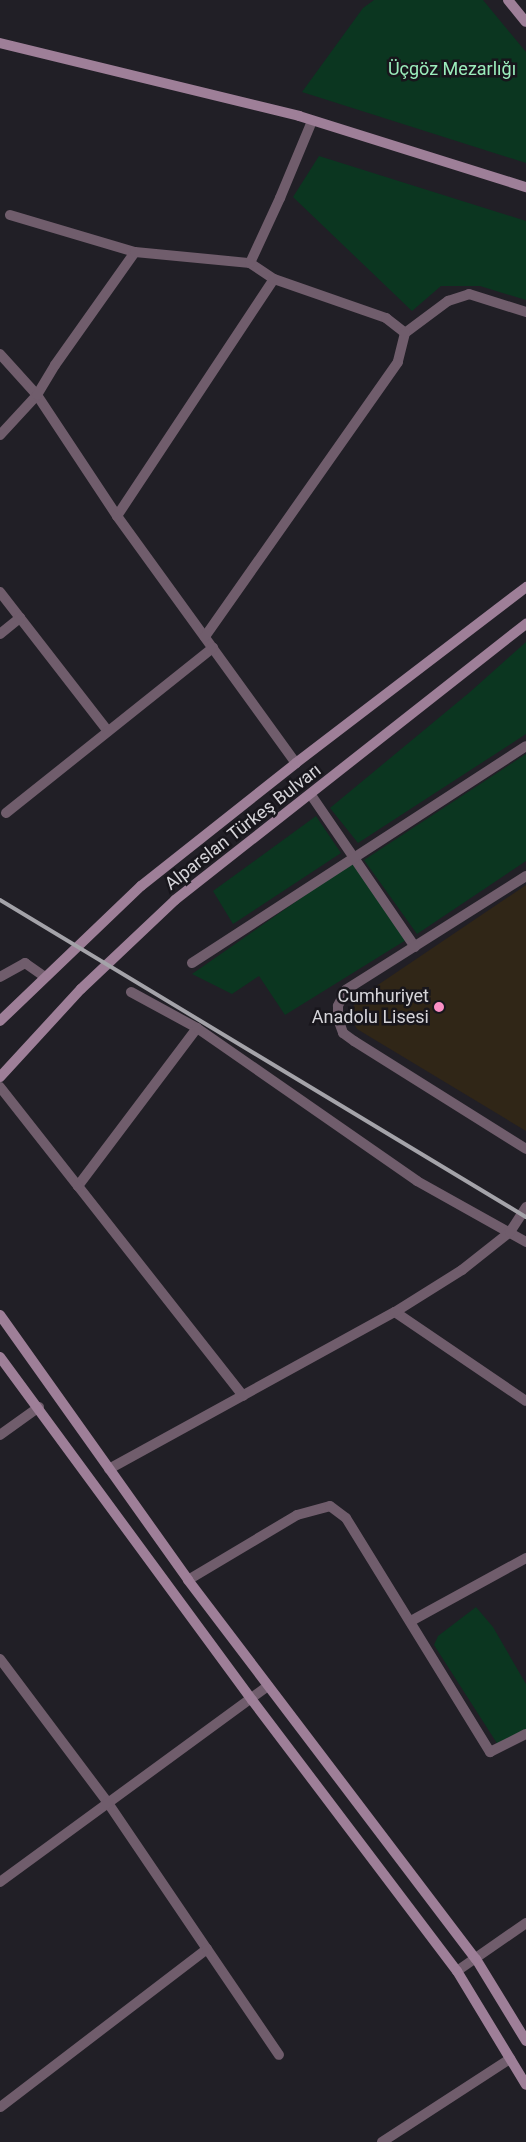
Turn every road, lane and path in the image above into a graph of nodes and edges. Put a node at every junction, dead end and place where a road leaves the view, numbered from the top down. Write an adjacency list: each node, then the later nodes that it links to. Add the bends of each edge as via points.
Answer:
1 (508, 0): 2 (main road)
2 (526, 22)
3 (0, 43): 4 (main road)
4 (312, 121): 5 (main road); 8 (street)
5 (526, 187)
6 (10, 215): 7 (street)
7 (135, 252): 8 (street); 13 (street)
8 (250, 263): 9 (street)
9 (274, 280): 11 (street, via 386,318); 15 (street)
10 (526, 312): 11 (street, via 469,294 448,301)
11 (405, 332): 21 (street, via 398,362)
12 (0, 354): 13 (street)
13 (37, 395): 14 (street); 15 (street)
14 (0, 435)
15 (117, 516): 21 (street)
16 (526, 587): 25 (main road, Alparslan Türkeş Bulvarı)
17 (0, 592): 18 (street)
18 (20, 618): 20 (street); 23 (street)
19 (526, 624): 26 (main road, Alparslan Türkeş Bulvarı)
20 (0, 634)
21 (205, 637): 22 (street)
22 (213, 648): 23 (street); 25 (street)
23 (108, 731): 27 (street)
24 (526, 746): 28 (street)
25 (296, 763): 33 (main road, Alparslan Türkeş Bulvarı, via 141,886)
26 (311, 795): 28 (street); 37 (main road, Alparslan Türkeş Bulvarı, via 175,900 81,989)
27 (6, 813)
28 (354, 858): 30 (street); 31 (street)
29 (526, 876): 30 (street)
30 (415, 947): 39 (street, via 346,990 338,1006 338,1019 344,1033)
31 (192, 963)
32 (0, 977): 33 (street, via 25,964)
33 (45, 977): 35 (main road, Alparslan Türkeş Bulvarı)
34 (131, 992): 36 (street)
35 (0, 1021)
36 (197, 1028): 40 (street); 42 (street, via 417,1181)
37 (0, 1077)
38 (0, 1087): 40 (street)
39 (526, 1149)
40 (78, 1186): 47 (street)
41 (526, 1207): 42 (street)
42 (510, 1232): 43 (street); 44 (street, via 462,1270)
43 (526, 1242)
44 (395, 1312): 47 (street); 48 (street)
45 (0, 1315): 51 (main road)
46 (0, 1357): 49 (main road)
47 (243, 1396): 51 (street)
48 (526, 1400)
49 (39, 1407): 50 (street); 57 (main road)
50 (0, 1435)
51 (109, 1469): 53 (main road)
52 (526, 1558): 54 (street)
53 (188, 1580): 54 (street, via 297,1515 330,1506 346,1518); 56 (main road)
54 (411, 1621): 58 (street, via 490,1752)
55 (0, 1659): 59 (street)
56 (268, 1686): 57 (street); 63 (main road)
57 (252, 1700): 59 (street); 64 (main road)
58 (526, 1734)
59 (108, 1804): 60 (street); 62 (street)
60 (0, 1882)
61 (526, 1923): 63 (street)
62 (206, 1949): 66 (street); 69 (street)
63 (476, 1959): 64 (street); 65 (main road)
64 (457, 1971): 67 (main road)
65 (526, 2041)
66 (279, 2055)
67 (510, 2059): 68 (main road); 70 (street)
68 (526, 2085)
69 (0, 2106)
70 (382, 2142)

